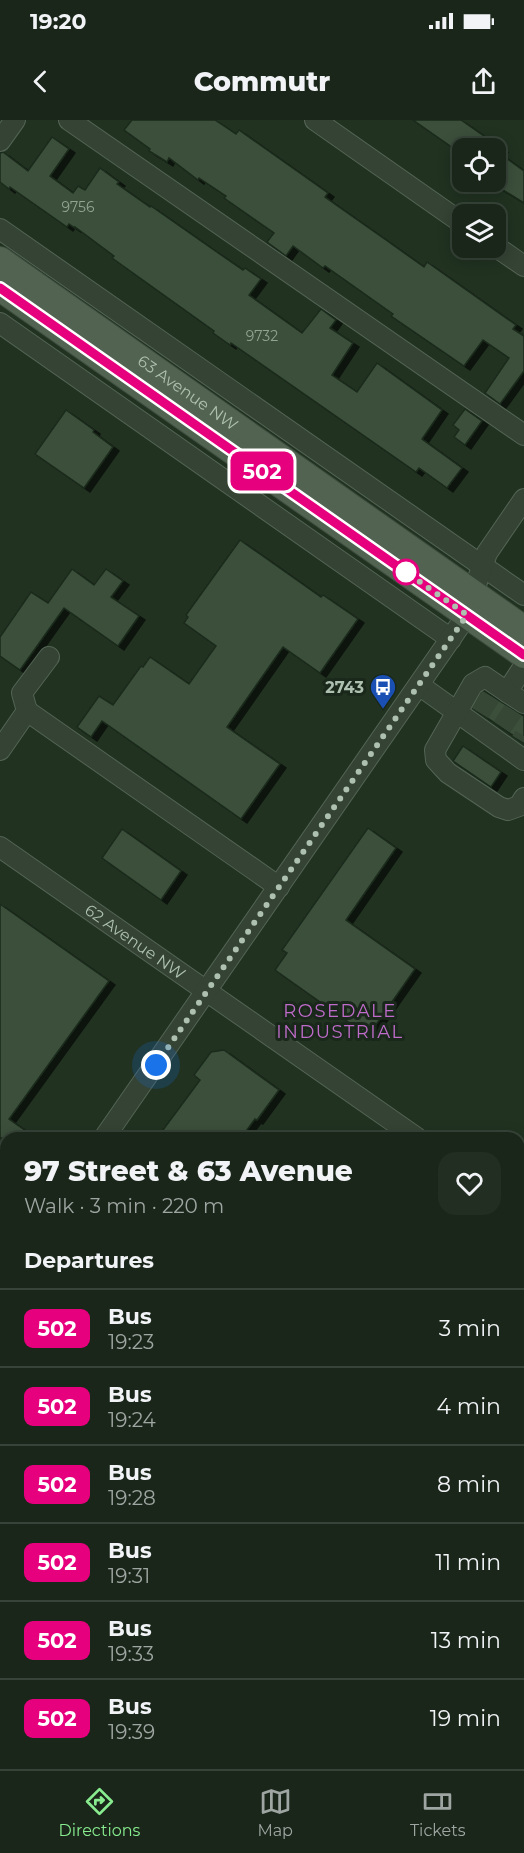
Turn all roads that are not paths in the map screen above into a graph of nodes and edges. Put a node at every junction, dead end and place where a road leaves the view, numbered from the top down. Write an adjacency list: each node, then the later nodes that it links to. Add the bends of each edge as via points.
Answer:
1 (15, 120): 4 (street)
2 (69, 120): 12 (street)
3 (315, 120): 5 (street)
4 (0, 141)
5 (452, 216)
6 (0, 229): 18 (street, 63 Avenue NW)
7 (506, 254): 9 (street)
8 (0, 260): 20 (main road, 63 Avenue NW)
9 (524, 266)
10 (0, 288): 13 (main road, 63 Avenue NW)
11 (0, 323): 14 (street)
12 (524, 435)
13 (228, 446): 14 (street); 15 (main road, 63 Avenue NW)
14 (211, 470): 17 (street)
15 (281, 484): 17 (street); 20 (main road, 63 Avenue NW)
16 (524, 500): 18 (street)
17 (264, 507): 22 (street)
18 (482, 565): 19 (street, 63 Avenue NW); 20 (street)
19 (524, 595)
20 (470, 604): 21 (main road, 63 Avenue NW); 22 (street); 23 (main road, 63 Avenue NW)
21 (524, 629)
22 (451, 639): 26 (street)
23 (524, 655)
24 (49, 657): 28 (street, via 22,693)
25 (524, 666): 27 (street)
26 (419, 685): 29 (street); 34 (street)
27 (509, 697): 29 (street, via 485,677 473,684)
28 (27, 711): 30 (street); 34 (street)
29 (456, 711): 31 (street, via 476,718); 32 (street, via 435,750 436,760 448,773 499,807 508,810 519,806)
30 (0, 750)
31 (519, 751)
32 (524, 798)
33 (0, 846): 35 (street, 62 Avenue NW)
34 (279, 887): 35 (street)
35 (207, 991): 36 (street); 37 (street, 62 Avenue NW)
36 (108, 1132)
37 (408, 1132)

